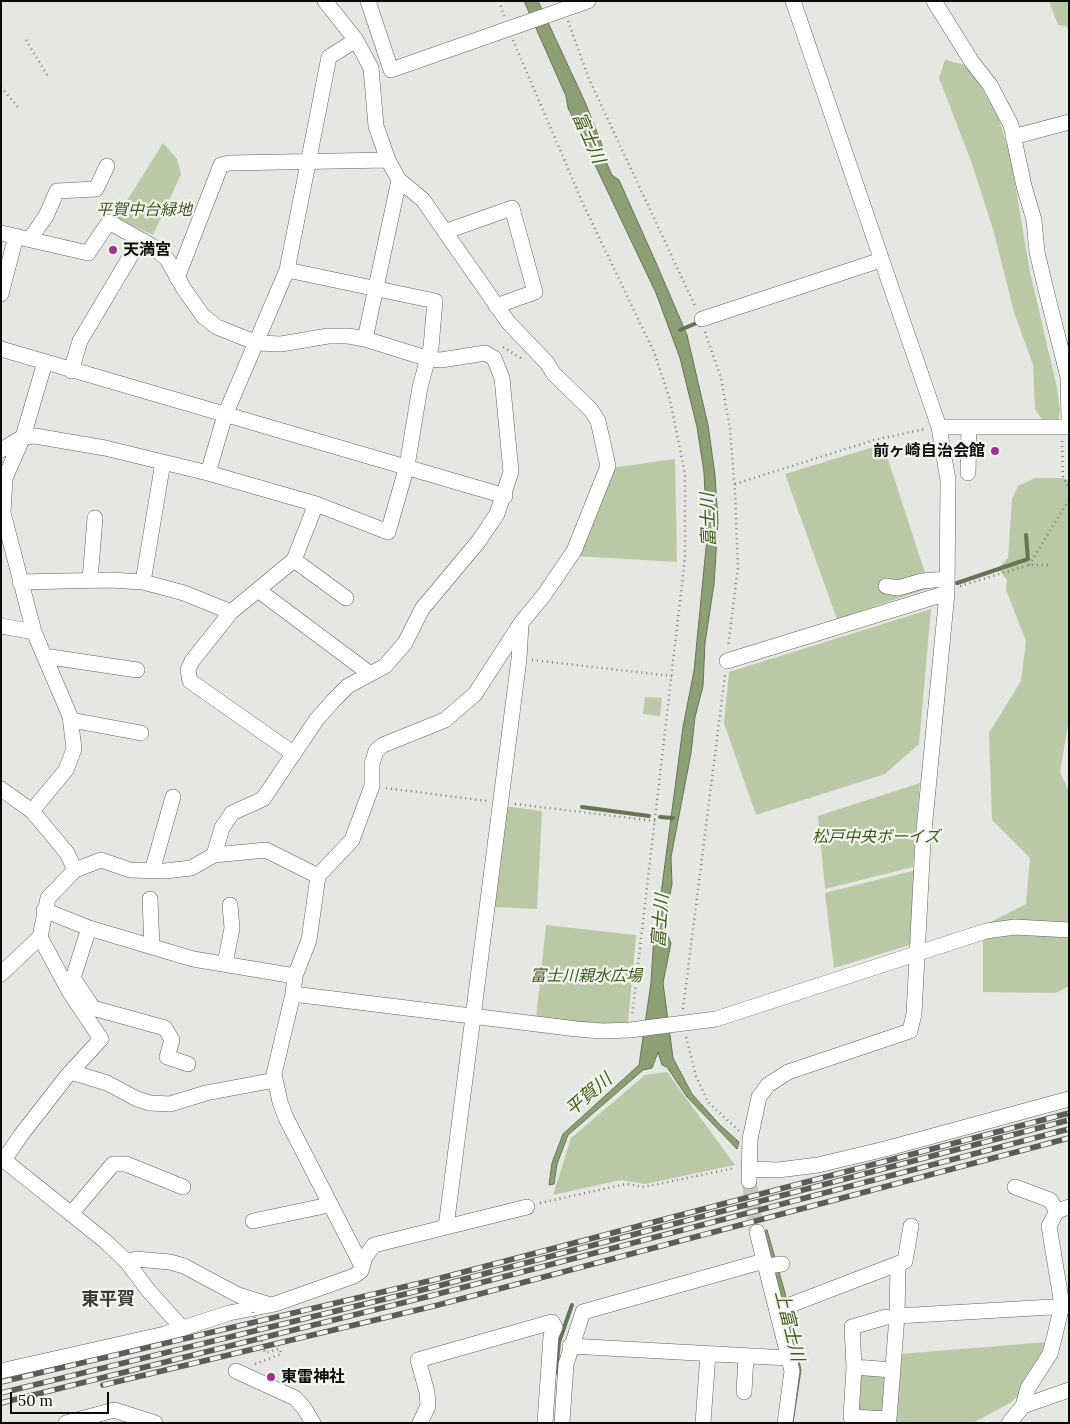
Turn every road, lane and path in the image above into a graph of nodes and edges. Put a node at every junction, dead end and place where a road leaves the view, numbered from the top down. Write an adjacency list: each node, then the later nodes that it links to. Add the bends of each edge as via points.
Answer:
1 (325, 1): 10 (street)
2 (368, 1): 11 (street)
3 (499, 1): 8 (path)
4 (588, 1): 7 (street)
5 (793, 1): 25 (street)
6 (934, 1): 17 (street, via 990,85 1011,125)
7 (564, 9): 8 (street); 31 (path, via 589,80)
8 (508, 28): 11 (street); 75 (path, via 584,206 654,352 670,400 685,474 685,558)
9 (26, 40): 13 (path)
10 (356, 40): 12 (street); 19 (street, via 329,57)
11 (391, 70): 12 (street)
12 (373, 76): 18 (street, via 374,117)
13 (49, 78)
14 (1, 88): 15 (path)
15 (18, 107)
16 (1069, 122): 17 (street)
17 (1013, 138): 41 (street, via 1068,378)
18 (388, 160): 19 (street); 21 (street)
19 (309, 161): 26 (street); 27 (street, via 221,165)
20 (107, 166): 23 (street, via 96,188 57,191 46,216)
21 (399, 180): 22 (street, via 423,200); 28 (street)
22 (447, 231): 30 (street); 30 (street, via 512,208 535,292)
23 (16, 236): 24 (street, via 88,253 108,222); 29 (street)
24 (140, 240): 27 (street, via 166,259); 39 (street, via 80,341)
25 (881, 260): 31 (street); 42 (street)
26 (287, 270): 28 (street); 33 (street)
27 (177, 278): 33 (street, via 204,316 216,327)
28 (374, 289): 32 (street); 36 (street, via 436,301)
29 (1, 294)
30 (496, 306): 67 (street, via 554,374 591,410 598,421 608,466 574,550)
31 (702, 319): 50 (path, via 720,378 730,429)
32 (365, 339): 33 (street, via 328,336 281,344); 36 (street)
33 (257, 343): 40 (street)
34 (1, 349): 37 (street)
35 (485, 353): 36 (street); 38 (path, via 498,344); 52 (street, via 494,358 502,378 511,472)
36 (429, 359): 47 (street, via 420,387)
37 (45, 362): 39 (street); 44 (street)
38 (528, 362)
39 (71, 371): 40 (street)
40 (225, 415): 47 (street); 48 (street)
41 (1066, 425): 43 (street); 51 (path, via 1063,478)
42 (939, 427): 43 (street); 50 (path, via 874,440); 63 (street, via 948,480)
43 (969, 427): 49 (street)
44 (24, 437): 45 (street); 46 (street, via 105,448); 60 (street, via 5,478 3,496 3,513)
45 (1, 450)
46 (163, 462): 48 (street); 61 (street)
47 (407, 466): 52 (street); 54 (street, via 388,532)
48 (208, 473): 54 (street)
49 (968, 473)
50 (735, 484): 72 (path, via 738,568)
51 (1069, 487)
52 (505, 496): 74 (street, via 478,542 422,609 405,643 385,666)
53 (1069, 500): 57 (path)
54 (316, 504): 56 (street)
55 (95, 518): 59 (street)
56 (294, 560): 64 (street); 65 (street)
57 (1029, 565): 58 (path); 63 (path)
58 (1051, 565)
59 (90, 580): 60 (street); 61 (street)
60 (20, 582): 69 (street)
61 (143, 582): 66 (street, via 184,593)
62 (886, 586): 63 (street, via 898,588 922,581)
63 (947, 588): 72 (street); 96 (street, via 923,841)
64 (258, 590): 66 (street); 74 (street)
65 (346, 598)
66 (231, 612): 78 (street, via 192,661 188,670 190,681)
67 (521, 623): 71 (street); 79 (street, via 475,694 461,708 446,720 383,744 372,764)
68 (1, 626): 69 (street)
69 (34, 632): 70 (street)
70 (44, 656): 73 (street); 76 (street)
71 (519, 658): 75 (path); 82 (street)
72 (727, 661): 102 (path, via 684,990)
73 (137, 670)
74 (370, 674): 78 (street, via 348,686 334,700)
75 (672, 676): 84 (path)
76 (71, 720): 77 (street); 83 (street, via 74,750 66,770)
77 (142, 733)
78 (294, 754): 85 (street, via 263,799 232,813 222,828)
79 (372, 786): 82 (path); 88 (street, via 352,840)
80 (1, 789): 83 (street)
81 (173, 797): 87 (street)
82 (500, 802): 84 (path); 101 (street)
83 (32, 811): 86 (street, via 67,853)
84 (655, 821): 103 (path)
85 (214, 855): 87 (street, via 191,868); 88 (street, via 266,850)
86 (75, 870): 87 (street, via 101,860 130,870); 91 (street, via 48,898)
87 (152, 872)
88 (318, 876): 99 (street, via 309,940)
89 (150, 898): 95 (street)
90 (230, 905): 97 (street, via 232,928)
91 (44, 910): 92 (street); 94 (street)
92 (89, 928): 95 (street); 104 (street, via 73,978 93,1008 165,1028 172,1040 167,1058)
93 (1069, 930): 96 (street, via 1015,927 986,931)
94 (40, 937): 98 (street); 105 (street, via 68,991 101,1039)
95 (152, 946): 97 (street, via 193,959)
96 (917, 953): 102 (street, via 716,1019); 108 (street, via 910,1031 788,1072 768,1085 759,1097)
97 (225, 964): 99 (street)
98 (1, 974)
99 (295, 976): 100 (street)
100 (293, 994): 101 (street); 106 (street, via 276,1060)
101 (473, 1017): 103 (street, via 586,1030); 120 (street)
102 (684, 1024): 103 (street); 108 (path, via 690,1056 708,1102 731,1126)
103 (630, 1030)
104 (188, 1064)
105 (71, 1072): 106 (street, via 107,1083 137,1099 170,1104 206,1093); 109 (street)
106 (275, 1080): 114 (street, via 286,1118)
107 (1069, 1099): 110 (street, via 818,1165)
108 (750, 1139): 110 (street)
109 (3, 1160): 117 (street)
110 (749, 1172): 113 (path, via 644,1187 626,1184)
111 (183, 1187): 117 (street, via 126,1164 113,1164)
112 (1014, 1187): 116 (street, via 1050,1200)
113 (543, 1202)
114 (329, 1205): 118 (street); 126 (street)
115 (527, 1207): 120 (street)
116 (1063, 1209): 122 (street, via 1049,1226)
117 (71, 1214): 123 (street)
118 (253, 1221)
119 (911, 1226): 125 (street, via 906,1262)
120 (446, 1227): 126 (street, via 374,1245)
121 (758, 1232): 124 (street)
122 (1062, 1261): 129 (street)
123 (127, 1262): 128 (street, via 136,1259 184,1266 238,1295); 132 (street)
124 (770, 1264): 127 (street); 133 (street, via 583,1312)
125 (898, 1264): 127 (street); 131 (street)
126 (362, 1266): 128 (street, via 354,1276)
127 (781, 1298): 136 (street)
128 (271, 1305): 132 (street, via 229,1313)
129 (1066, 1305): 131 (street); 144 (street, via 1050,1354 1028,1388)
130 (254, 1312): 137 (path, bridge, via 265,1353 280,1349 281,1354)
131 (892, 1317): 138 (street, via 852,1327); 139 (street)
132 (183, 1329): 140 (street)
133 (570, 1346): 134 (street); 150 (street, via 562,1394)
134 (708, 1354): 135 (street); 151 (street)
135 (746, 1356): 136 (street); 143 (street)
136 (788, 1358): 152 (street, via 792,1371)
137 (260, 1363)
138 (854, 1367): 139 (street); 139 (street, via 851,1417 890,1419)
139 (892, 1370)
140 (1, 1371)
141 (236, 1371): 147 (street, via 295,1398)
142 (1069, 1390): 144 (street)
143 (744, 1392)
144 (1023, 1406): 153 (street)
145 (151, 1422): 146 (street, via 114,1410)
146 (66, 1423)
147 (313, 1423)
148 (420, 1423): 149 (street, via 428,1406 418,1360 552,1322 555,1327 551,1336)
149 (545, 1423)
150 (562, 1423)
151 (703, 1423)
152 (785, 1423)
153 (1009, 1423)

